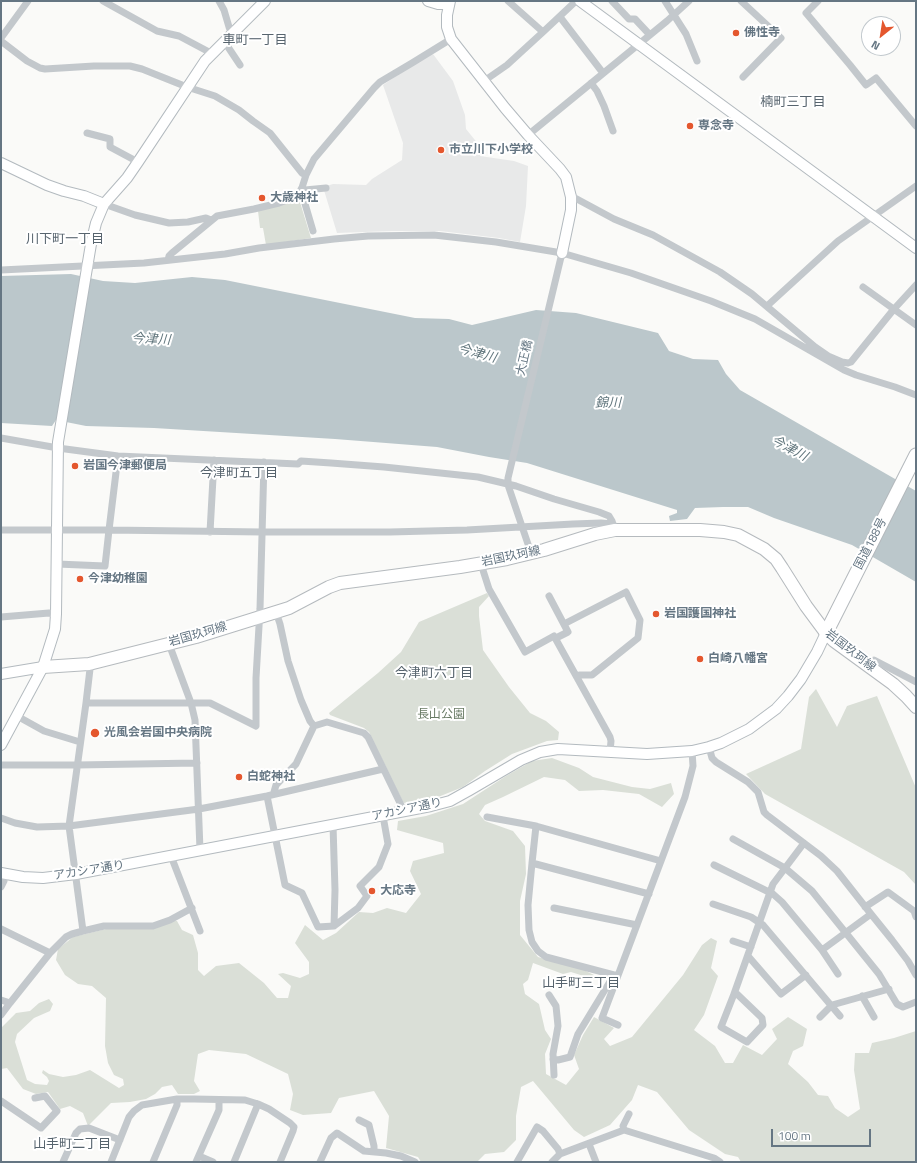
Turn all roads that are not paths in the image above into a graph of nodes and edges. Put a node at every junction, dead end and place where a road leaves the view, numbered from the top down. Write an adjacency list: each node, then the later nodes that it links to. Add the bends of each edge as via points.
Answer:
1 (28, 1): 20 (street)
2 (103, 1): 24 (street, via 157,31 179,36)
3 (219, 1): 19 (street, via 229,27)
4 (265, 1): 19 (street)
5 (428, 1): 14 (street, via 438,4)
6 (508, 1): 17 (street)
7 (576, 1): 16 (street)
8 (580, 1): 23 (street)
9 (612, 1): 18 (street, via 629,19 635,19)
10 (665, 1): 15 (street)
11 (689, 1): 15 (street)
12 (741, 1): 28 (street, via 781,38)
13 (818, 1): 32 (street, via 806,13 866,85 876,78)
14 (449, 2): 21 (street, via 447,27)
15 (674, 14): 18 (street); 25 (street)
16 (560, 16): 17 (street); 27 (street)
17 (543, 32): 29 (street, via 507,65)
18 (650, 35): 23 (street)
19 (228, 37): 24 (street); 26 (street)
20 (1, 38)
21 (451, 39): 29 (street); 38 (street, via 380,82 314,158)
22 (1, 41): 31 (street, via 40,68 130,66)
23 (638, 44): 27 (street); 44 (street)
24 (212, 54): 31 (street)
25 (697, 61)
26 (240, 64)
27 (603, 73): 30 (street)
28 (743, 77)
29 (484, 81): 35 (street)
30 (591, 83): 33 (street, via 602,101); 35 (street)
31 (187, 87): 36 (street); 38 (street, via 215,96 239,110 270,133)
32 (916, 126)
33 (614, 131)
34 (87, 133): 36 (street, via 110,139 110,147)
35 (528, 135): 42 (street, via 566,177)
36 (138, 162): 43 (street)
37 (1, 163): 43 (street, via 47,185)
38 (306, 175): 41 (street)
39 (916, 186): 44 (street)
40 (326, 188): 41 (street)
41 (301, 191): 45 (street, via 298,196 254,209 216,216); 46 (street)
42 (570, 197): 48 (street, via 571,210); 54 (street, via 653,235 706,264)
43 (104, 204): 45 (street, via 169,223 206,218); 50 (street, via 96,222)
44 (873, 217): 47 (street); 54 (street, via 838,242)
45 (211, 220): 49 (street, via 172,253)
46 (313, 231)
47 (916, 248)
48 (561, 255): 49 (street, via 527,246 458,237 414,235 334,239); 57 (street, via 631,272 745,314); 65 (street, 大正橋)
49 (168, 260): 50 (street)
50 (87, 268): 51 (street); 60 (street)
51 (1, 270)
52 (916, 285): 55 (street)
53 (863, 286): 55 (street)
54 (767, 306): 57 (street)
55 (894, 309): 56 (street); 57 (street, via 851,362)
56 (916, 325)
57 (827, 358): 58 (street, via 856,375)
58 (916, 395)
59 (1, 438): 60 (street)
60 (58, 448): 62 (street); 70 (street)
61 (916, 455): 82 (highway, 国道188号)
62 (118, 456): 63 (street); 69 (street)
63 (214, 460): 64 (street); 71 (street)
64 (264, 462): 65 (street, via 298,464 301,461 384,467 478,477); 72 (street)
65 (508, 485): 66 (street); 67 (street, via 609,516)
66 (522, 527): 67 (street, via 601,523); 72 (street, via 390,532); 73 (street)
67 (614, 527): 73 (main road, 岩国玖珂線); 82 (main road, 岩国玖珂線, via 700,530 738,535 764,549 776,559)
68 (1, 530): 70 (street)
69 (109, 530): 70 (street); 71 (street); 74 (street, via 106,566)
70 (57, 531): 74 (street)
71 (210, 532): 72 (street)
72 (262, 532): 80 (street)
73 (531, 553): 75 (main road, 岩国玖珂線)
74 (57, 564): 78 (street)
75 (480, 564): 77 (main road, 岩国玖珂線, via 340,583); 83 (street, via 489,589 525,652 554,636)
76 (549, 596): 81 (street)
77 (276, 612): 80 (main road, 岩国玖珂線); 95 (street, via 301,700)
78 (56, 614): 79 (street); 87 (street, via 55,629)
79 (1, 617)
80 (259, 617): 84 (main road, 岩国玖珂線); 92 (street, via 256,726 210,703)
81 (564, 624): 83 (street, via 568,632); 89 (street, via 626,592 640,620 638,638 592,675)
82 (826, 633): 86 (main road, 岩国玖珂線, via 834,642); 98 (street, アカシア通り, via 801,679 776,709 749,729)
83 (556, 638): 89 (street)
84 (169, 644): 85 (main road, 岩国玖珂線); 92 (street)
85 (89, 664): 87 (main road, 岩国玖珂線); 91 (street)
86 (867, 664): 90 (street, via 874,660); 93 (main road, 岩国玖珂線, via 893,684)
87 (43, 667): 88 (street); 94 (street)
88 (1, 674)
89 (576, 676): 100 (street, via 610,738)
90 (916, 682)
91 (86, 703): 92 (street); 96 (street)
92 (191, 703): 101 (street, via 195,720)
93 (916, 707)
94 (17, 716): 96 (street, via 44,731); 97 (street)
95 (314, 726): 104 (street, via 327,722 364,733); 105 (street, via 296,764 276,785)
96 (80, 742): 103 (street)
97 (1, 745)
98 (709, 747): 99 (street, アカシア通り); 116 (street, via 716,762 748,782 758,792 764,812)
99 (692, 751): 100 (street, アカシア通り, via 648,754); 119 (street, via 693,766 685,797)
100 (610, 752): 107 (street, アカシア通り, via 558,749 540,752 521,760 450,801)
101 (197, 763): 103 (street); 106 (street)
102 (1, 765): 103 (street)
103 (77, 765): 112 (street)
104 (383, 769): 105 (street); 107 (street)
105 (271, 795): 106 (street); 114 (street)
106 (199, 809): 112 (street); 117 (street)
107 (403, 812): 108 (street, アカシア通り)
108 (383, 816): 111 (street, アカシア通り); 136 (street, via 388,844 379,868 360,886 367,896 358,908)
109 (487, 817): 113 (street)
110 (1, 818): 112 (street, via 37,827)
111 (333, 825): 114 (street, アカシア通り); 136 (street)
112 (69, 826): 124 (street)
113 (536, 826): 119 (street); 120 (street)
114 (276, 837): 117 (street, アカシア通り); 136 (street, via 285,885 302,893 318,927)
115 (733, 839): 122 (street)
116 (804, 843): 122 (street); 129 (street, via 837,871)
117 (200, 850): 118 (street, アカシア通り)
118 (171, 856): 124 (street, アカシア通り); 130 (street)
119 (661, 861): 127 (street)
120 (532, 863): 127 (street); 147 (street, via 528,905 529,930 538,951 546,956)
121 (714, 865): 126 (street)
122 (785, 868): 126 (street, via 773,884); 140 (street, via 812,891)
123 (3, 874): 124 (street, アカシア通り, via 43,878); 125 (street, via 4,881)
124 (76, 874): 138 (street)
125 (1, 887)
126 (770, 893): 134 (street); 143 (street, via 782,902)
127 (649, 894): 135 (street)
128 (713, 904): 134 (street)
129 (865, 907): 132 (street); 133 (street, via 888,892 914,911)
130 (192, 908): 138 (street, via 153,926 104,926); 139 (street)
131 (554, 908): 135 (street)
132 (870, 914): 140 (street); 148 (street, via 908,961)
133 (916, 917)
134 (760, 921): 142 (street); 149 (street)
135 (637, 925): 147 (street)
136 (334, 926)
137 (1, 928): 144 (street)
138 (83, 931): 144 (street, via 66,937)
139 (200, 931)
140 (846, 933): 143 (street); 150 (street)
141 (733, 941): 142 (street)
142 (751, 946): 145 (street)
143 (822, 950): 146 (street)
144 (50, 953): 156 (street)
145 (748, 956): 149 (street, via 781,994); 151 (street)
146 (838, 974)
147 (616, 975): 162 (street, via 602,1018); 163 (street, via 578,1034 570,1057)
148 (916, 975)
149 (806, 976): 157 (street)
150 (889, 989): 153 (street); 155 (street, via 897,1004 903,1007)
151 (734, 994): 151 (street, via 762,1018 763,1024 747,1042 721,1027)
152 (549, 996): 163 (street, via 556,1006 558,1026)
153 (862, 996): 157 (street); 160 (street)
154 (1, 1000): 156 (street)
155 (916, 1002)
156 (10, 1003): 158 (street)
157 (832, 1005): 159 (street); 161 (street)
158 (1, 1015)
159 (840, 1016)
160 (874, 1016)
161 (820, 1017)
162 (618, 1024)
163 (553, 1059): 164 (street)
164 (554, 1074)
165 (35, 1098): 168 (street, via 45,1096 57,1111 41,1128)
166 (177, 1099): 167 (street); 173 (street, via 142,1105 129,1117); 180 (street, via 177,1105)
167 (219, 1100): 169 (street, via 245,1100); 177 (street, via 219,1110)
168 (1, 1101)
169 (258, 1104): 182 (street); 183 (street, via 294,1127)
170 (629, 1114): 172 (street, via 623,1126)
171 (359, 1120): 175 (street, via 369,1125)
172 (624, 1130): 174 (street); 189 (street)
173 (120, 1140): 178 (street, via 89,1128 80,1128); 179 (street)
174 (589, 1144): 176 (street); 188 (street)
175 (374, 1152): 184 (street, via 361,1150 337,1132 331,1138); 185 (street, via 386,1152)
176 (560, 1154): 186 (street, via 537,1127); 187 (street)
177 (198, 1159): 181 (street)
178 (63, 1162)
179 (111, 1162)
180 (152, 1162)
181 (213, 1162)
182 (234, 1162)
183 (280, 1162)
184 (320, 1162)
185 (415, 1162)
186 (517, 1162)
187 (552, 1162)
188 (596, 1162)
189 (720, 1162)

